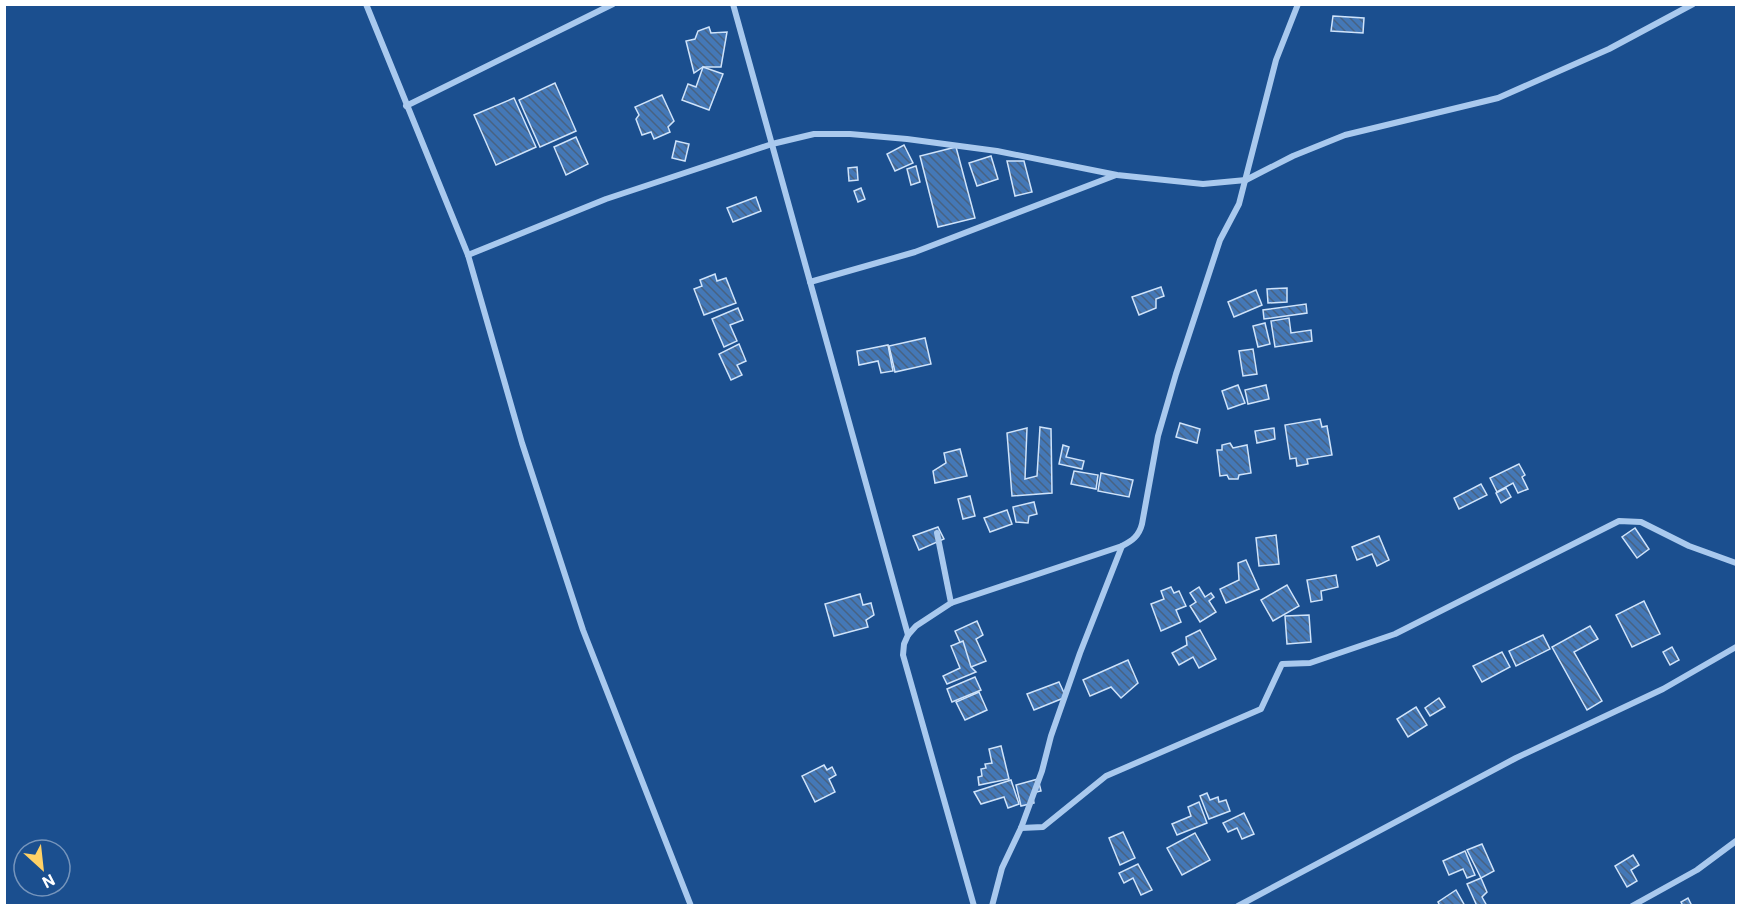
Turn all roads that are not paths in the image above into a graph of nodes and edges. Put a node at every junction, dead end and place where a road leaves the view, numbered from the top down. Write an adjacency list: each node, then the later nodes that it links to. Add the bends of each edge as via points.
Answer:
1 (366, 4): 6 (street)
2 (613, 4): 6 (street)
3 (733, 4): 7 (street)
4 (1298, 4): 9 (street, via 1276,60)
5 (1693, 4): 9 (street, via 1609,49 1498,98 1345,135)
6 (406, 106): 10 (street)
7 (772, 144): 8 (street, via 814,134 884,137 997,151); 10 (street, via 606,199); 11 (street)
8 (1117, 175): 9 (street, via 1203,184); 11 (street, via 915,252)
9 (1246, 180): 13 (street, via 1239,204 1220,240 1173,384 1158,436 1141,529)
10 (468, 255): 20 (street, via 522,443 583,630)
11 (810, 282): 16 (street)
12 (937, 533): 15 (street)
13 (1122, 546): 15 (street); 18 (street, via 1080,653)
14 (1737, 562): 18 (street, via 1689,546 1641,522 1619,521 1395,634 1310,663 1282,664 1261,709 1106,776 1044,828)
15 (951, 603): 16 (street)
16 (908, 635): 21 (street, via 903,655)
17 (1737, 647): 23 (street, via 1663,689 1516,758)
18 (1020, 828): 22 (street, via 1002,868)
19 (1737, 841): 24 (street, via 1697,870)
20 (691, 906)
21 (974, 906)
22 (992, 906)
23 (1238, 906)
24 (1632, 906)

